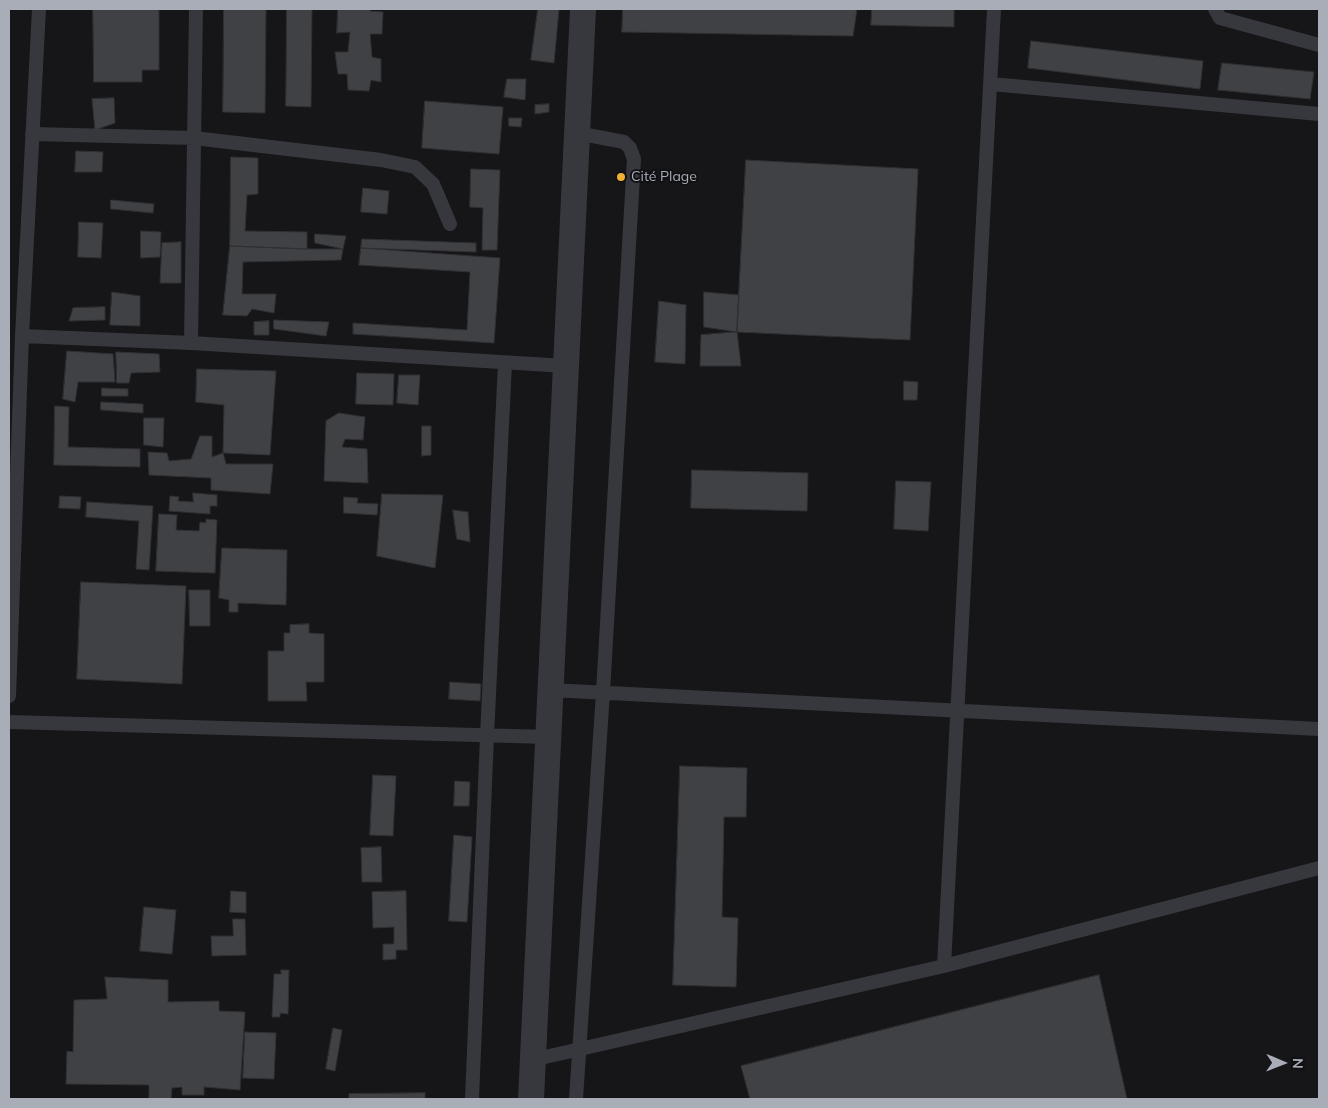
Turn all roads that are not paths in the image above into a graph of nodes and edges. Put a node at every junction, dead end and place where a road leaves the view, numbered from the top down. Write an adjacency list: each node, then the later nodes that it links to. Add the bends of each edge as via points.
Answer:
1 (39, 9): 10 (lane)
2 (196, 9): 11 (lane)
3 (583, 9): 9 (street)
4 (994, 9): 7 (lane)
5 (1214, 9): 6 (lane, via 1220,18)
6 (1319, 45)
7 (991, 84): 8 (lane); 21 (lane)
8 (1319, 114)
9 (577, 133): 16 (street); 19 (lane, via 624,142 634,159)
10 (32, 134): 11 (lane); 13 (lane)
11 (194, 138): 12 (lane, via 381,160 415,167 433,184); 14 (lane)
12 (450, 224)
13 (22, 336): 14 (lane); 17 (lane)
14 (191, 342): 15 (lane)
15 (505, 363): 16 (lane); 24 (lane)
16 (566, 366): 18 (street)
17 (10, 642): 20 (lane)
18 (550, 690): 19 (lane); 25 (street)
19 (603, 692): 21 (lane); 28 (lane)
20 (9, 696)
21 (958, 710): 23 (lane); 27 (lane)
22 (9, 722): 24 (lane)
23 (1319, 729)
24 (487, 736): 25 (lane); 30 (lane)
25 (548, 737): 29 (street)
26 (1319, 868): 27 (lane)
27 (944, 966): 28 (lane)
28 (579, 1050): 29 (lane); 32 (lane)
29 (532, 1060): 31 (street)
30 (472, 1099)
31 (530, 1099)
32 (576, 1099)

